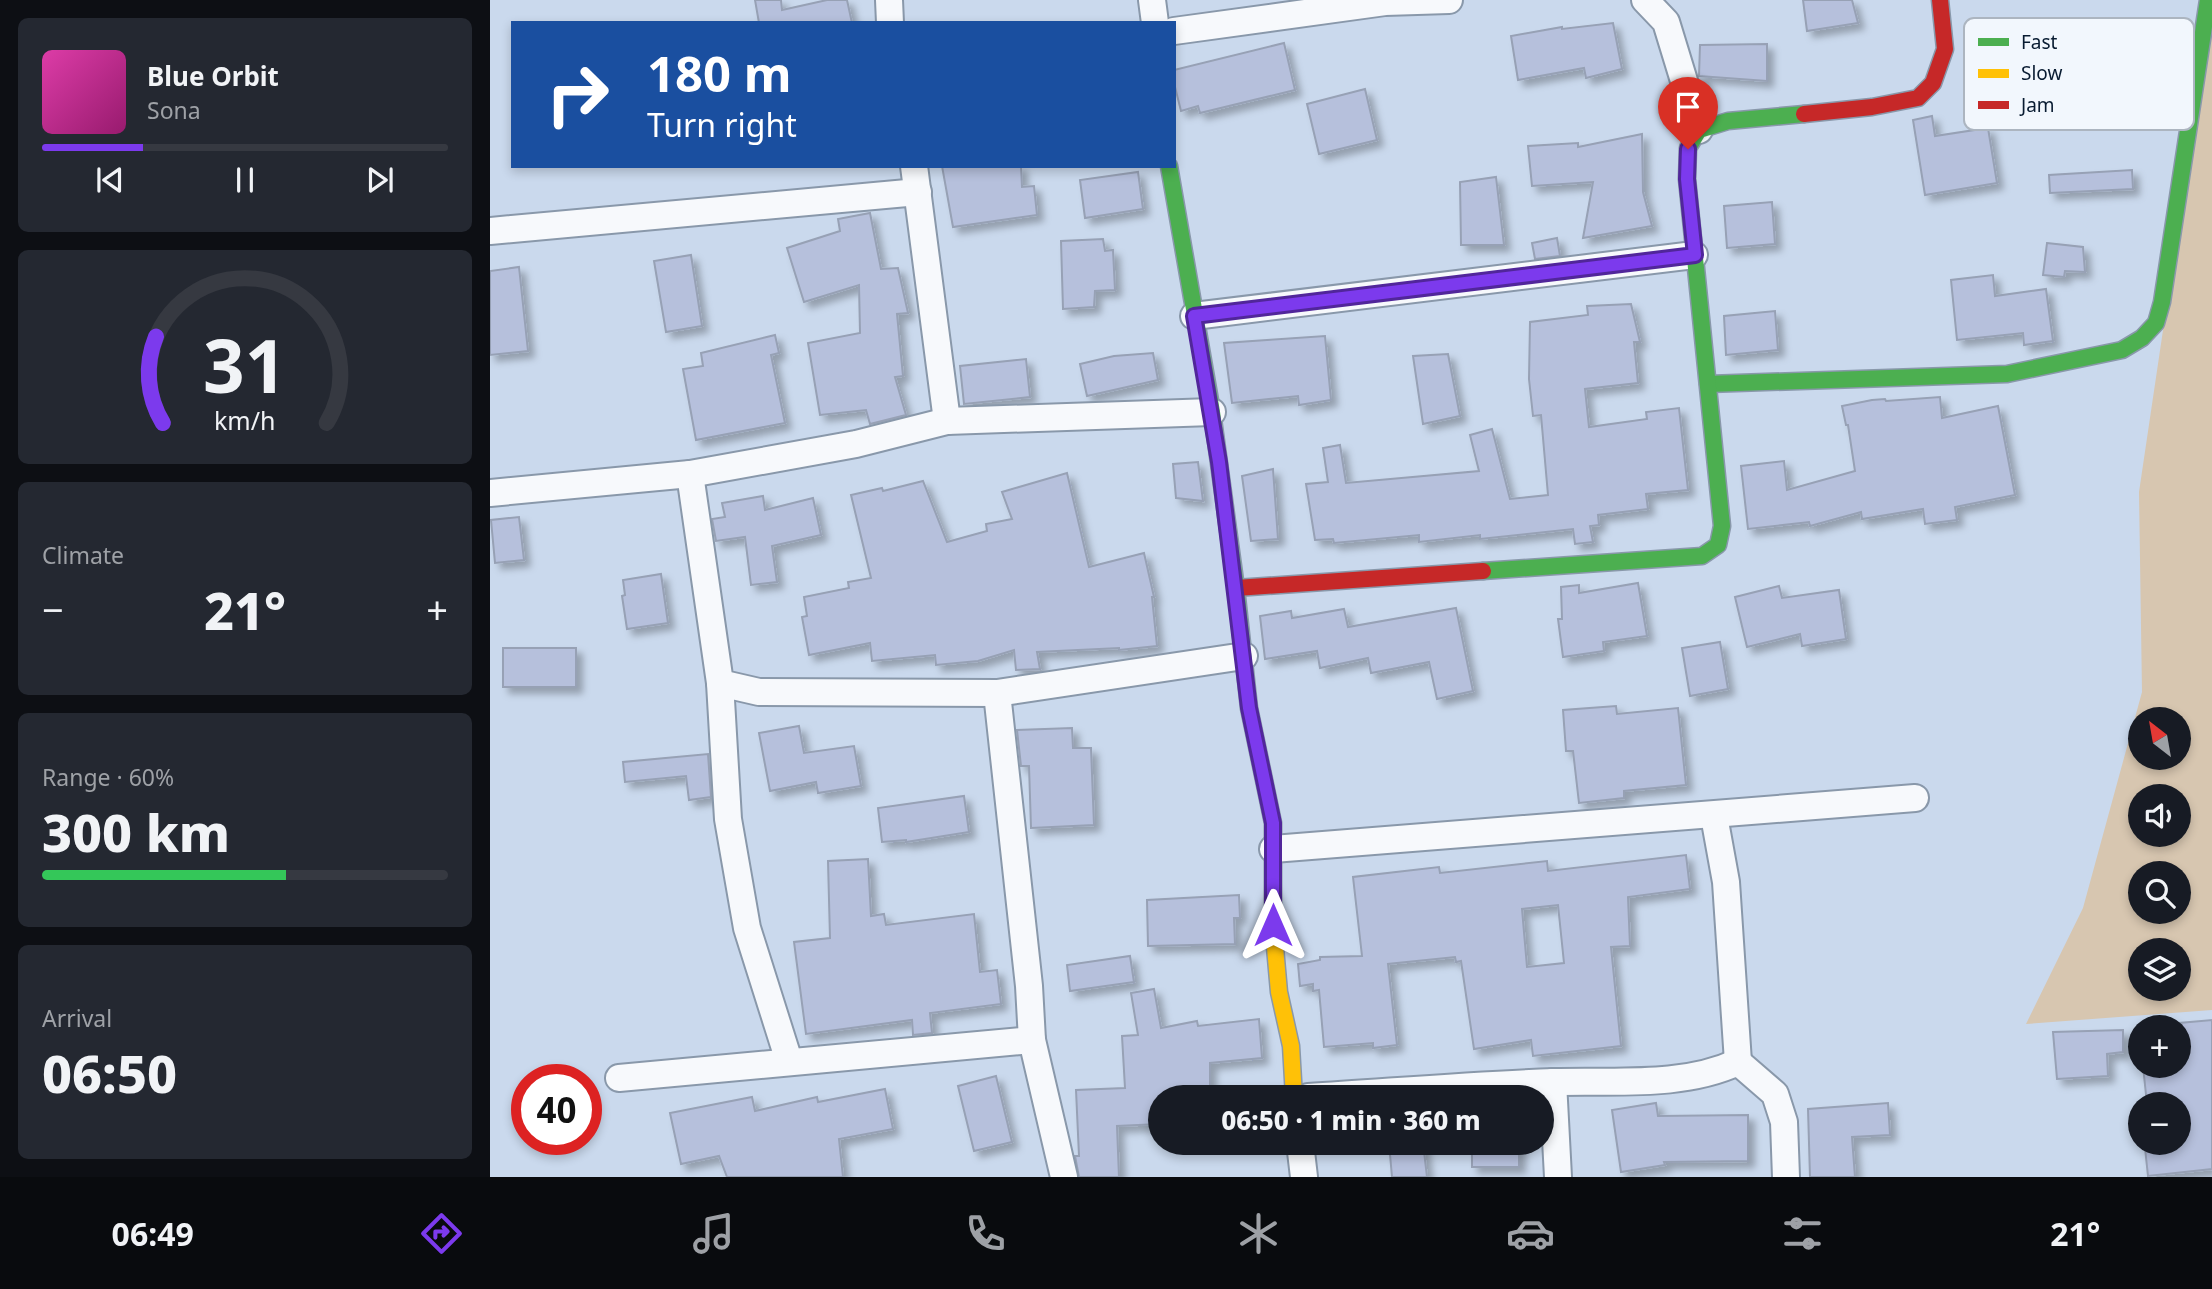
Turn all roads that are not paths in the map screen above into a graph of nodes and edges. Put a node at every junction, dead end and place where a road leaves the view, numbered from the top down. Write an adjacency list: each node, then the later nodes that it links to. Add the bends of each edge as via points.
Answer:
1 (889, 0): 8 (street)
2 (1152, 0): 9 (street)
3 (1449, 0): 7 (street)
4 (1645, 0): 12 (street, via 1666,22)
5 (1940, 0): 12 (street, via 1945,49 1933,83 1918,98 1728,121)
6 (2208, 0): 11 (street)
7 (1385, 1): 10 (street)
8 (890, 21)
9 (1155, 21)
10 (1176, 31)
11 (2194, 92)
12 (1699, 130): 17 (street, via 1688,149 1687,179)
13 (2188, 130): 19 (street, via 2156,323 2123,350 2007,374)
14 (1169, 168): 18 (street)
15 (916, 179): 16 (street); 21 (street)
16 (490, 231)
17 (1695, 255): 18 (street); 19 (street)
18 (1194, 316): 20 (street)
19 (1708, 384): 24 (street, via 1722,526 1718,545 1702,556)
20 (1212, 412): 21 (street); 24 (street)
21 (947, 421): 22 (street, via 856,444)
22 (690, 474): 23 (street); 26 (street)
23 (490, 493)
24 (1236, 587): 25 (street)
25 (1244, 656): 27 (street); 30 (street, via 1249,708 1273,823)
26 (720, 683): 27 (street, via 759,692); 32 (street, via 728,819 747,928)
27 (997, 693): 31 (street)
28 (1915, 798): 29 (street)
29 (1714, 816): 30 (street); 33 (street, via 1726,882)
30 (1273, 849): 36 (street, via 1273,925)
31 (1032, 1041): 32 (street); 39 (street)
32 (789, 1061): 34 (street)
33 (1738, 1062): 35 (street, via 1715,1073 1654,1081); 42 (street, via 1774,1094 1784,1122)
34 (619, 1078)
35 (1553, 1082): 37 (street); 41 (street)
36 (1293, 1085)
37 (1504, 1085)
38 (1301, 1155): 40 (street)
39 (1064, 1177)
40 (1304, 1177)
41 (1558, 1177)
42 (1786, 1177)

